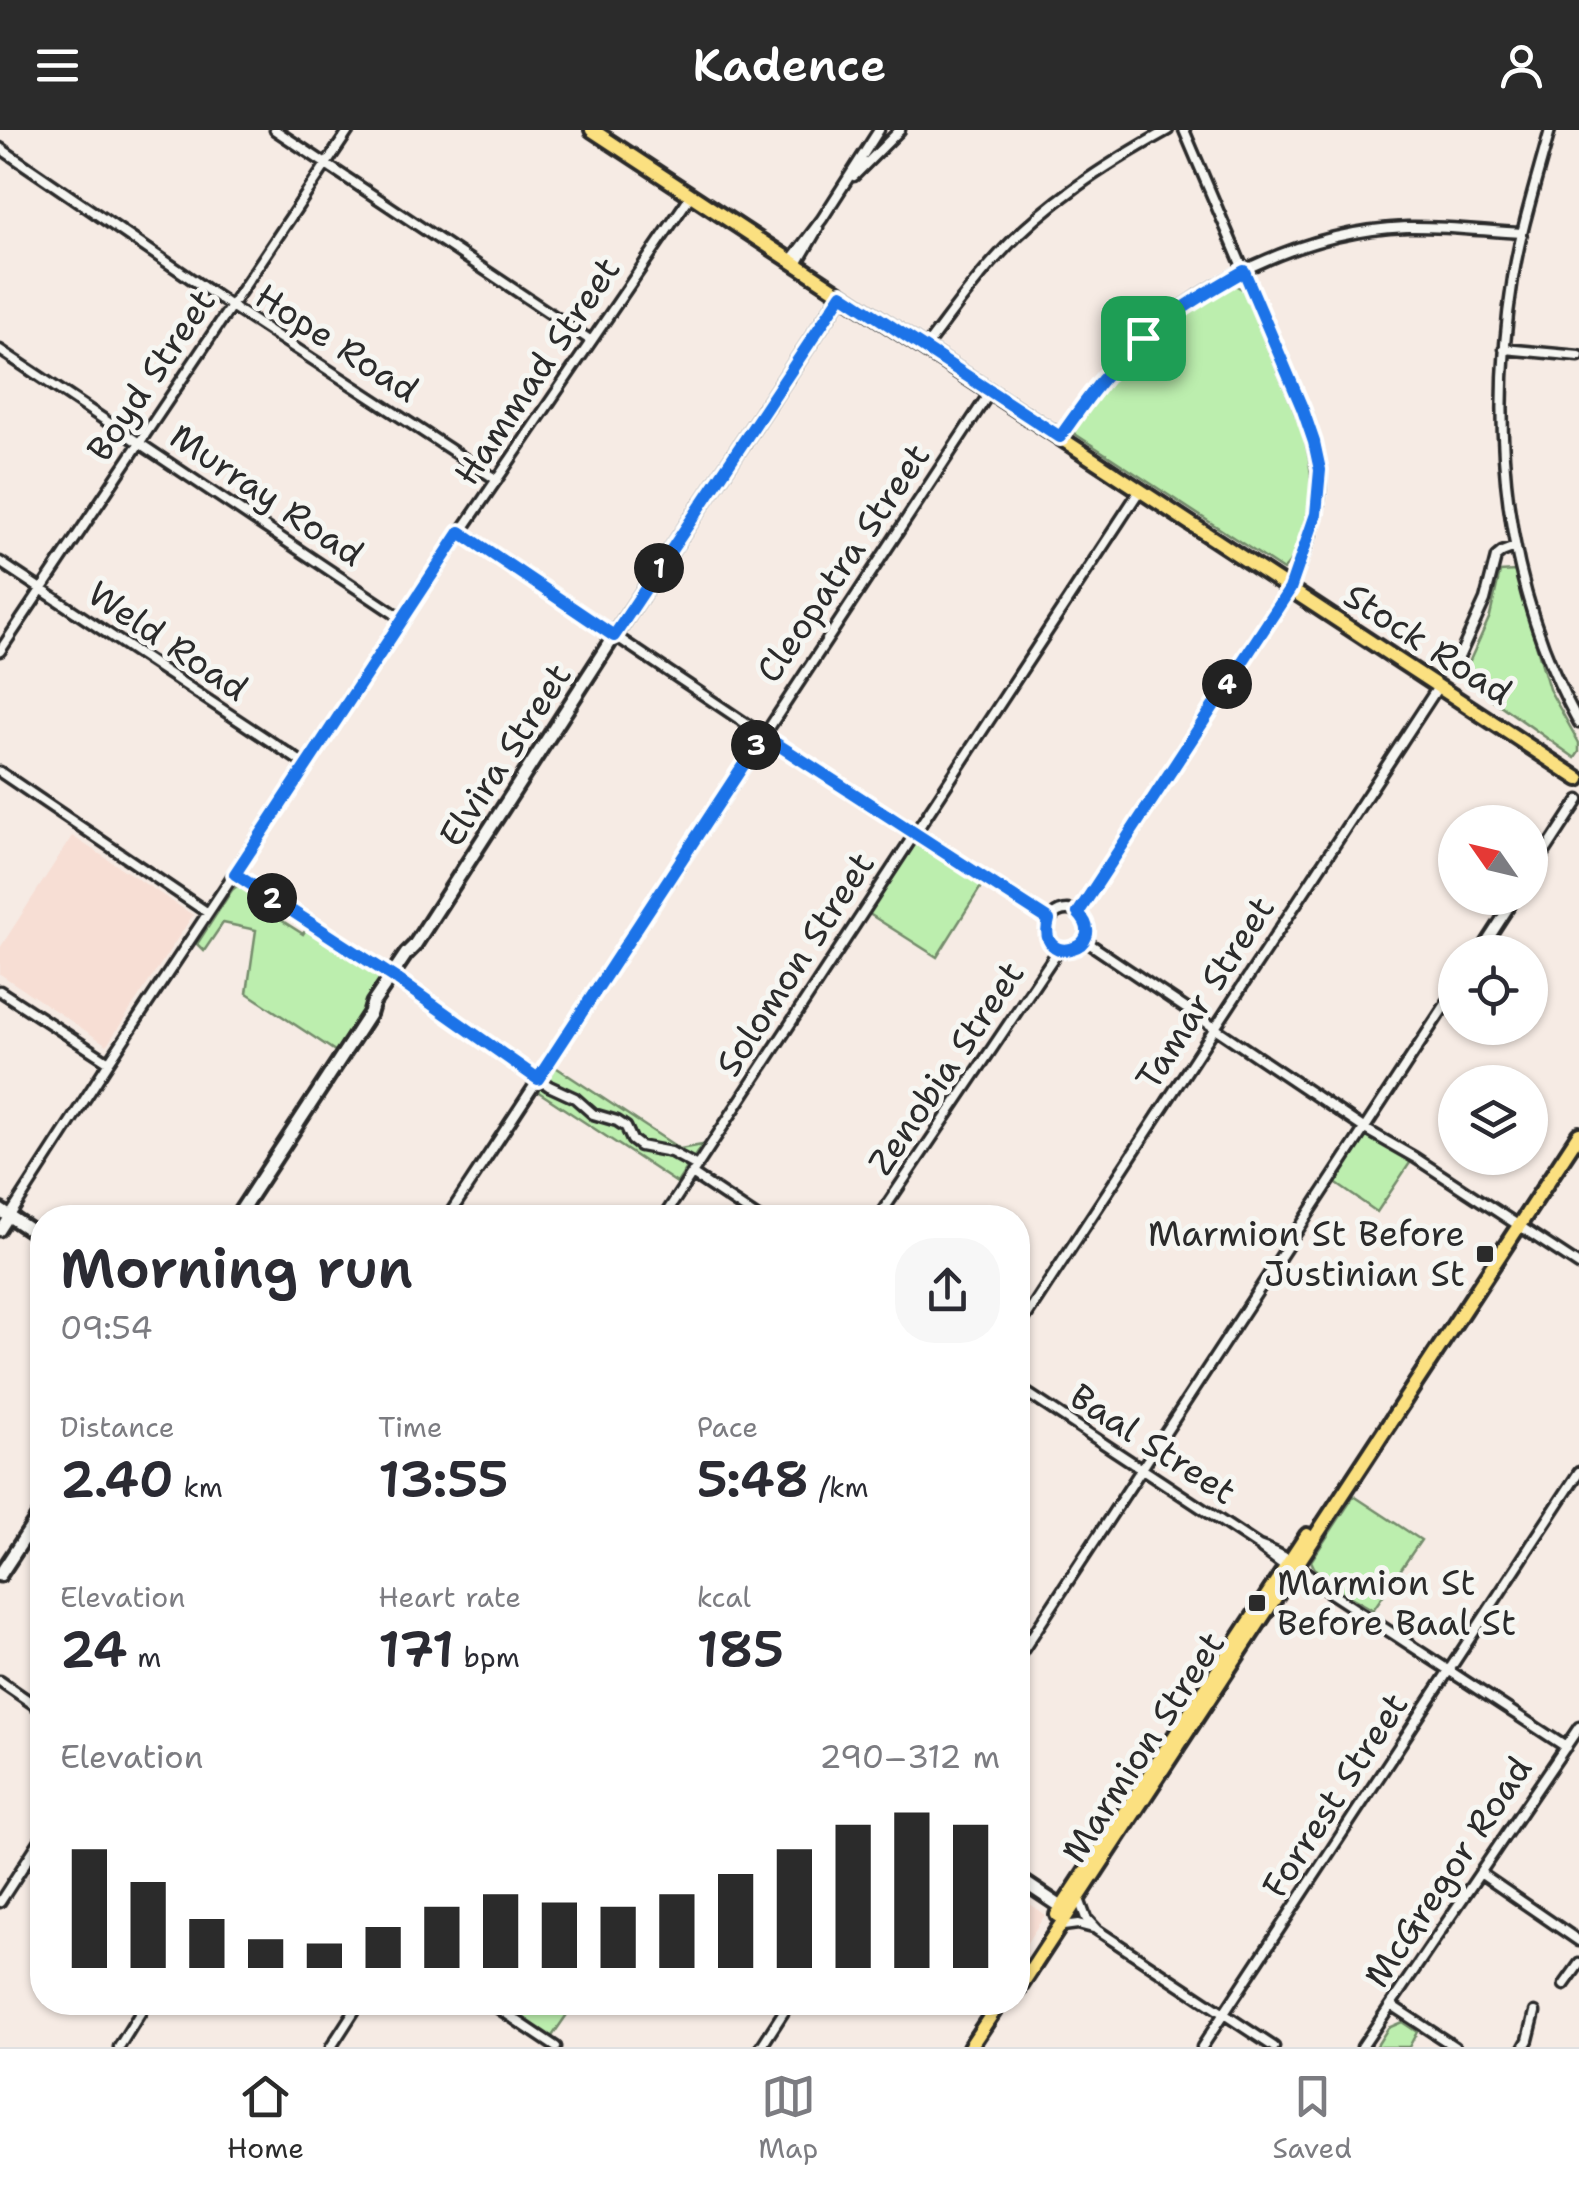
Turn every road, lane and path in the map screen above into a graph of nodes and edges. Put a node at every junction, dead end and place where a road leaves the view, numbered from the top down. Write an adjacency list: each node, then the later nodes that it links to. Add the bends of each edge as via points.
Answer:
1 (275, 130): 10 (street)
2 (349, 130): 10 (street, Boyd Street)
3 (592, 130): 12 (main road, Stock Road)
4 (879, 130): 11 (street)
5 (900, 130): 11 (street)
6 (1168, 130): 19 (street, via 1110,162 1022,232)
7 (1184, 130): 15 (street)
8 (1550, 130): 13 (street)
9 (0, 148): 17 (street, Hope Road)
10 (326, 164): 17 (street, Boyd Street); 18 (street)
11 (845, 184): 14 (street)
12 (691, 194): 14 (main road, Stock Road); 18 (street, Hammad Street)
13 (1522, 234): 15 (street, via 1363,232); 20 (street)
14 (794, 262): 16 (main road, Stock Road)
15 (1244, 271): 24 (street, via 1143,338); 31 (street, via 1303,410 1320,470 1316,514)
16 (842, 294): 19 (main road, Stock Road); 34 (street, Elvira Street)
17 (231, 306): 25 (street, Boyd Street); 26 (street, Hope Road)
18 (590, 340): 26 (street, Hammad Street)
19 (925, 348): 23 (main road, Stock Road)
20 (1504, 349): 22 (street); 29 (street, via 1503,446)
21 (0, 350): 25 (street, Murray Road)
22 (1579, 356)
23 (990, 392): 24 (main road, Stock Road); 39 (street, Cleopatra Street)
24 (1060, 437): 27 (main road, Stock Road)
25 (139, 443): 32 (street, Boyd Street); 33 (street, Murray Road)
26 (496, 480): 28 (street, Hammad Street)
27 (1140, 490): 31 (main road, Stock Road); 44 (street, Solomon Street)
28 (460, 532): 33 (street, Hammad Street); 34 (street)
29 (1515, 547): 36 (street, via 1496,557); 38 (street, via 1544,648)
30 (0, 562): 32 (street, Weld Road)
31 (1290, 589): 37 (main road, Stock Road); 48 (street)
32 (41, 590): 35 (street, Boyd Street); 40 (street, Weld Road)
33 (404, 620): 40 (street, Hammad Street)
34 (614, 636): 39 (street); 52 (street, Elvira Street)
35 (0, 651)
36 (1460, 655)
37 (1438, 688): 42 (main road, Stock Road); 55 (street, Tamar Street)
38 (1579, 722)
39 (763, 735): 44 (street); 57 (street, Cleopatra Street)
40 (306, 765): 46 (street, Hammad Street)
41 (0, 772): 47 (street)
42 (1579, 779)
43 (1579, 800): 45 (street)
44 (914, 832): 49 (street); 61 (street, Solomon Street)
45 (1548, 847)
46 (235, 874): 47 (street, Hammad Street); 52 (street)
47 (208, 913): 56 (street, Hammad Street)
48 (1078, 913): 49 (street, via 1059,911); 50 (street, via 1087,926)
49 (1049, 920): 51 (street, via 1046,934)
50 (1084, 940): 51 (street, via 1073,950); 55 (street)
51 (1059, 949): 66 (street, Zenobia Street)
52 (395, 978): 57 (street); 62 (street, Elvira Street)
53 (0, 991): 56 (street)
54 (1438, 1016): 59 (street)
55 (1215, 1027): 59 (street); 72 (street, Tamar Street)
56 (108, 1062): 67 (street, Hammad Street)
57 (538, 1079): 61 (street, via 593,1114 617,1121 640,1146 680,1155); 63 (street, Cleopatra Street)
58 (1579, 1121): 68 (main road, Marmion Street)
59 (1365, 1129): 68 (street); 74 (street)
60 (1579, 1134): 68 (main road, Marmion Street)
61 (694, 1170): 64 (street, Solomon Street); 65 (street)
62 (244, 1205)
63 (456, 1205)
64 (671, 1205)
65 (741, 1205)
66 (887, 1205)
67 (4, 1213): 69 (street); 70 (street, Hammad Street)
68 (1516, 1224): 71 (street); 77 (main road, Marmion Street)
69 (30, 1230)
70 (0, 1231)
71 (1579, 1265)
72 (1030, 1312)
73 (1030, 1396): 74 (street, Baal Street)
74 (1141, 1469): 77 (street, Baal Street); 79 (street)
75 (1579, 1472): 80 (street, Forrest Street)
76 (30, 1529): 78 (street)
77 (1292, 1566): 80 (street, Baal Street); 88 (main road, Marmion Street); 90 (main road, Marmion Street)
78 (0, 1575)
79 (1030, 1640)
80 (1450, 1670): 84 (street, Baal Street); 100 (street, Forrest Street)
81 (0, 1681): 82 (street)
82 (30, 1702)
83 (1579, 1727): 84 (street, McGregor Road)
84 (1566, 1747): 86 (street, McGregor Road)
85 (30, 1856): 89 (street)
86 (1480, 1873): 93 (street); 98 (street, McGregor Road)
87 (1030, 1886): 90 (street)
88 (1078, 1899): 90 (main road, Marmion Street); 92 (street)
89 (0, 1902)
90 (1066, 1910): 91 (main road, Marmion Street); 94 (main road, Marmion Street)
91 (1059, 1928): 92 (street); 96 (main road, Marmion Street)
92 (1097, 1930): 100 (street)
93 (1579, 1941)
94 (1030, 1960)
95 (1579, 1964): 97 (street)
96 (1030, 1972)
97 (1564, 1984)
98 (1391, 2005): 115 (street, McGregor Road); 116 (street)
99 (1535, 2012): 117 (street)
100 (1224, 2013): 113 (street, Forrest Street); 114 (street)
101 (139, 2015): 108 (street)
102 (352, 2015): 109 (street)
103 (507, 2015): 107 (street)
104 (782, 2015): 110 (street)
105 (991, 2015): 111 (main road)
106 (1001, 2015): 112 (main road)
107 (550, 2045)
108 (119, 2047)
109 (331, 2047)
110 (761, 2047)
111 (970, 2047)
112 (980, 2047)
113 (1202, 2047)
114 (1274, 2047)
115 (1362, 2047)
116 (1455, 2047)
117 (1524, 2047)

